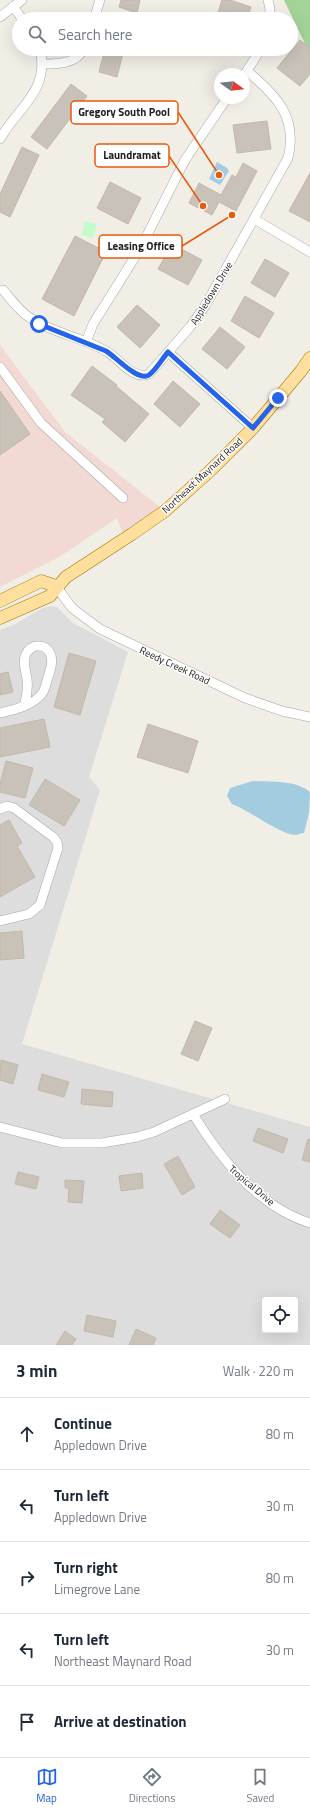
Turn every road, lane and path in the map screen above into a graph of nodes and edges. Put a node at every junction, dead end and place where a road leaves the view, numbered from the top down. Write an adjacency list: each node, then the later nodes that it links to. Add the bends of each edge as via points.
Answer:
1 (22, 0): 4 (street)
2 (100, 0): 6 (street)
3 (268, 0): 7 (street)
4 (13, 6): 5 (street); 8 (street)
5 (17, 12)
6 (96, 12)
7 (270, 12)
8 (0, 17)
9 (41, 56): 12 (street)
10 (77, 56): 12 (street, via 66,63)
11 (257, 56): 13 (street)
12 (42, 64): 16 (street, via 40,82 33,96 12,120)
13 (249, 68)
14 (250, 76): 17 (street, Appledown Drive, via 269,89 286,116 291,147 284,167)
15 (223, 104): 20 (street, via 184,160 140,249 93,324)
16 (0, 139)
17 (254, 219): 18 (street); 21 (street, Appledown Drive, via 205,306)
18 (310, 252)
19 (3, 290): 20 (street, Appledown Drive, via 24,314 39,324)
20 (86, 342): 21 (street, Appledown Drive, via 116,357 141,376 149,374)
21 (168, 352): 24 (street)
22 (310, 358): 24 (main road, Northeast Maynard Road, via 302,371)
23 (0, 367): 25 (street, via 41,423)
24 (253, 428): 26 (main road, Northeast Maynard Road, via 165,511)
25 (123, 498)
26 (56, 586): 27 (main road, via 41,581); 28 (main road, Northeast Maynard Road, via 50,596); 31 (street, Reedy Creek Road, via 72,608 100,629 245,698 282,711)
27 (0, 601)
28 (0, 618)
29 (24, 706): 29 (street, via 43,692 52,657 44,647 36,646 29,649 24,657 27,689); 30 (street)
30 (0, 713)
31 (310, 717)
32 (0, 809): 33 (street, via 7,806 14,808 53,837 58,848 40,905 29,914)
33 (0, 921)
34 (225, 1099): 35 (street)
35 (193, 1114): 36 (street, via 148,1134 102,1143 62,1143); 37 (street, Tropical Drive, via 228,1165 244,1180 284,1211)
36 (0, 1127)
37 (310, 1223)

